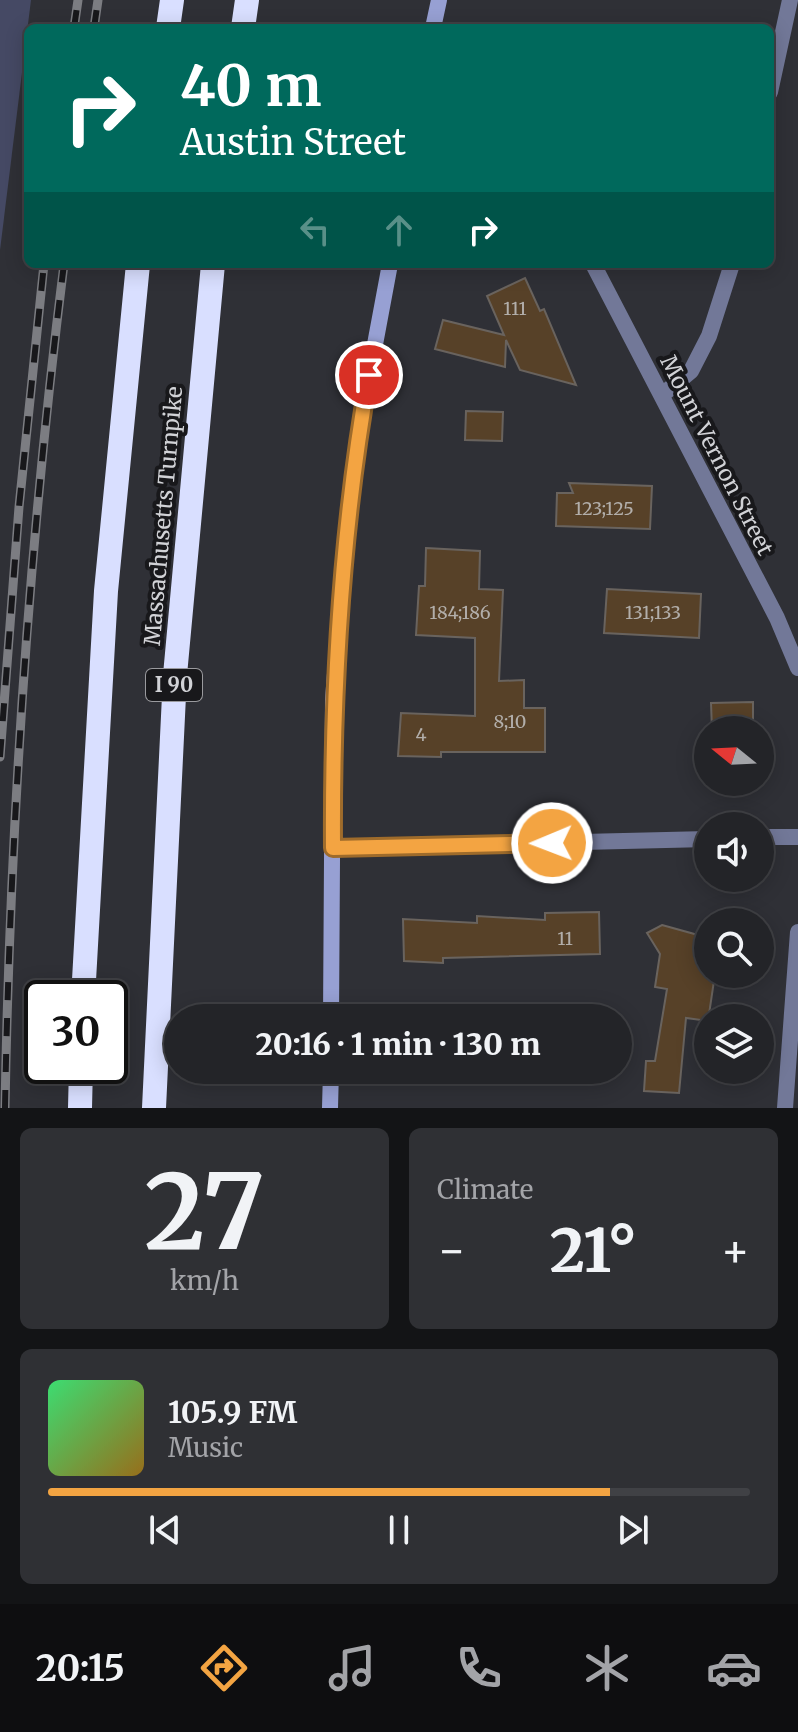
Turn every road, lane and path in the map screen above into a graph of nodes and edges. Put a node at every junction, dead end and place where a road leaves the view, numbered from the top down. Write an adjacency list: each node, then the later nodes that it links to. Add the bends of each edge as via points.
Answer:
1 (172, 0): 5 (highway)
2 (247, 0): 6 (highway)
3 (439, 0): 7 (main road)
4 (790, 0): 8 (street)
5 (169, 24)
6 (244, 24)
7 (434, 24)
8 (774, 74)
9 (138, 268): 21 (highway, via 106,591)
10 (213, 268): 26 (highway, Massachusetts Turnpike / I 90, via 173,706)
11 (389, 268): 19 (main road, via 359,430 344,553 333,700)
12 (595, 268): 14 (street, Mount Vernon Street)
13 (731, 268): 14 (street, via 691,371)
14 (662, 395): 15 (street, Mount Vernon Street)
15 (798, 668)
16 (774, 837): 17 (street)
17 (798, 837)
18 (694, 839): 19 (street)
19 (333, 848): 22 (main road)
20 (798, 932): 28 (street)
21 (84, 980)
22 (331, 1004)
23 (81, 1084): 25 (highway)
24 (331, 1084): 27 (main road)
25 (80, 1108)
26 (154, 1108)
27 (330, 1108)
28 (785, 1108)

